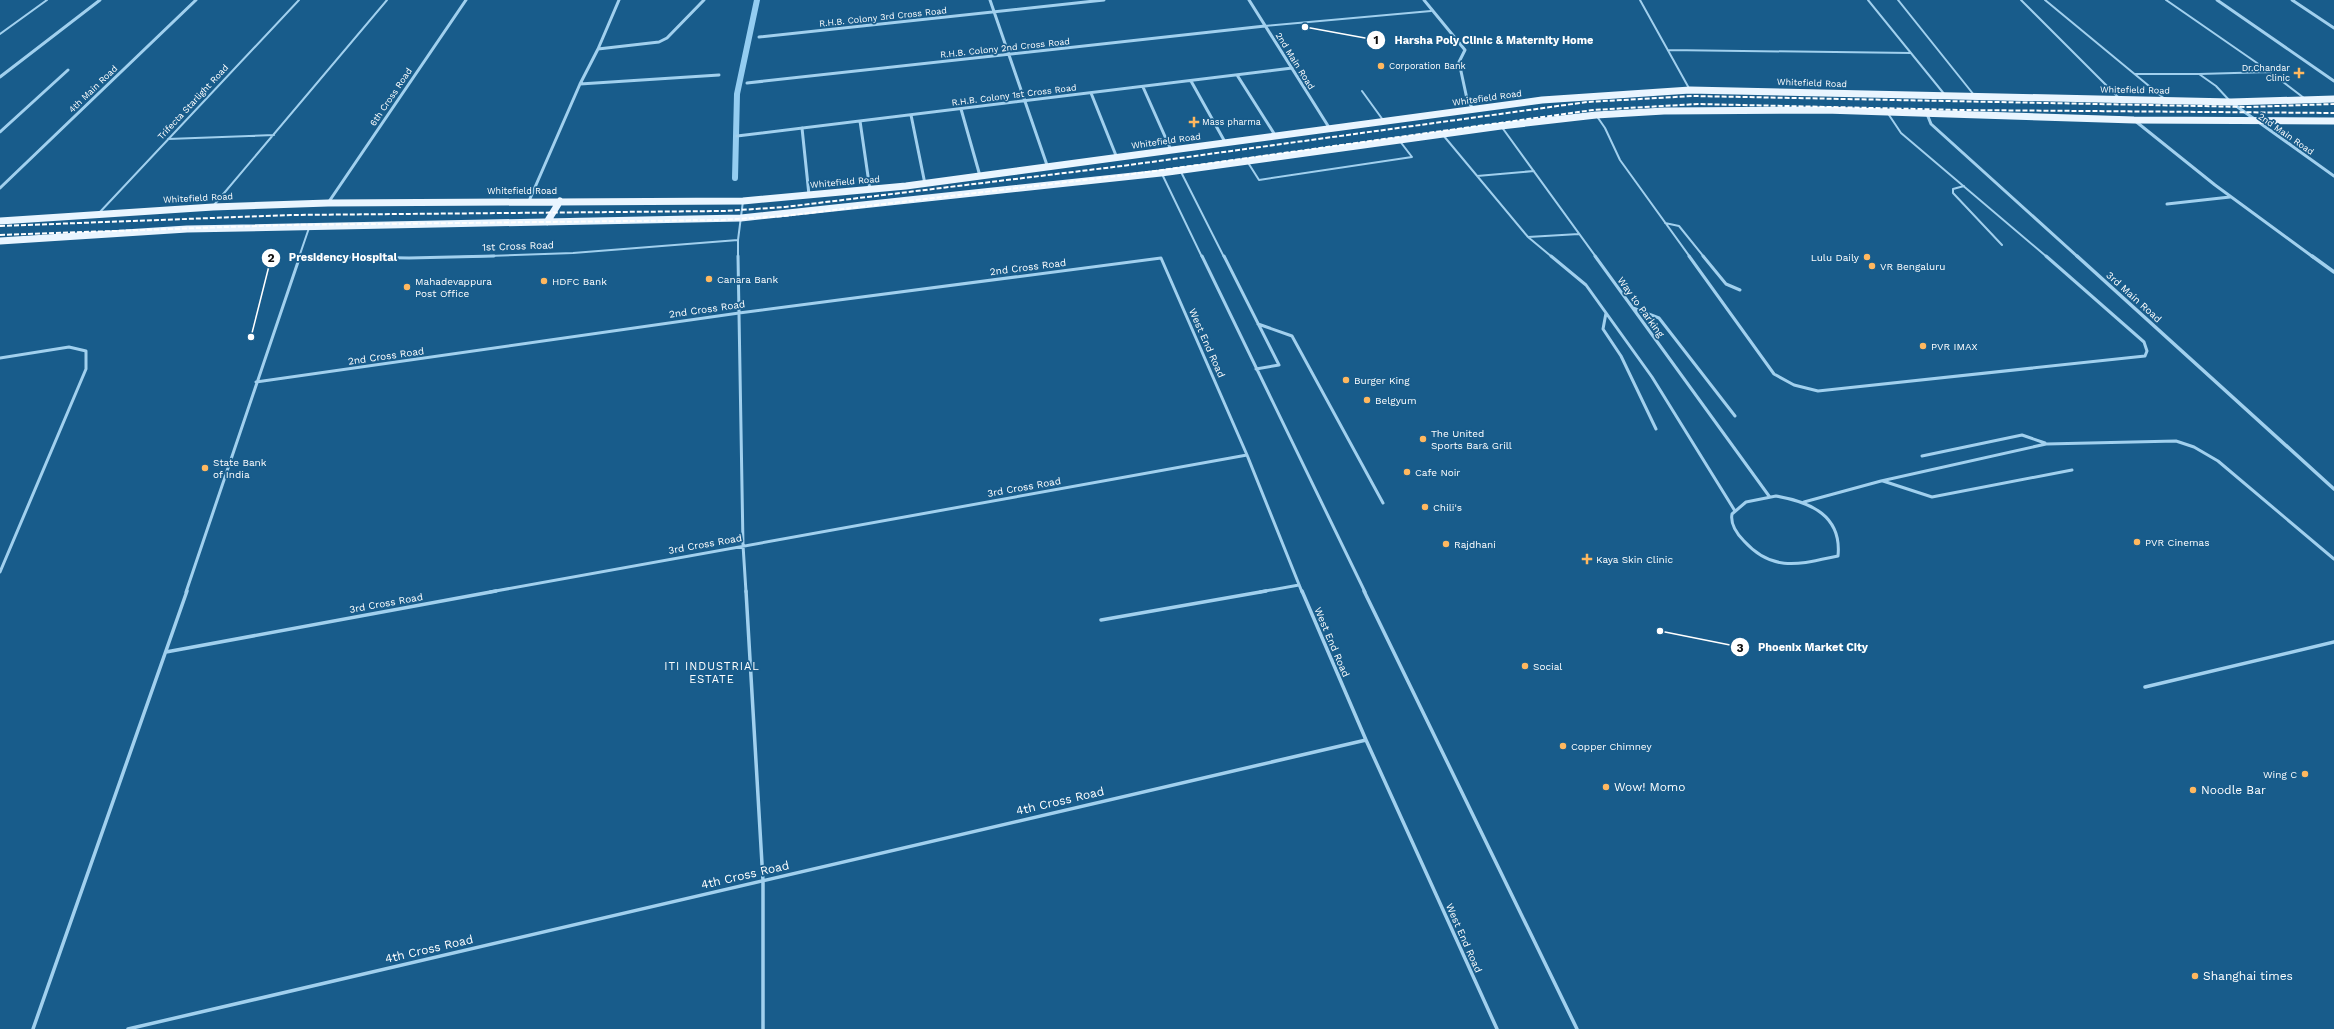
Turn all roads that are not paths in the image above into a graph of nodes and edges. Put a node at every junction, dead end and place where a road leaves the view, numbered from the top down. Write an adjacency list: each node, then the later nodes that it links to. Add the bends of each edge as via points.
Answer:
1 (48, 0): 25 (lane)
2 (100, 0): 38 (street)
3 (196, 0): 89 (street, 4th Main Road)
4 (299, 0): 74 (lane, Trifecta Starlight Road)
5 (387, 0): 70 (lane)
6 (466, 0): 96 (street, 6th Cross Road)
7 (619, 0): 27 (street)
8 (704, 0): 27 (street, via 667,38 659,42)
9 (990, 0): 22 (street)
10 (1104, 0): 22 (street, R.H.B. Colony 3rd Cross Road)
11 (1249, 0): 23 (street, 2nd Main Road)
12 (1424, 0): 21 (street)
13 (1640, 0): 28 (lane)
14 (1868, 0): 30 (lane)
15 (1898, 0): 48 (lane)
16 (2022, 0): 50 (lane)
17 (2045, 0): 34 (lane)
18 (2166, 0): 33 (lane)
19 (2217, 0): 40 (street)
20 (2292, 0): 24 (street)
21 (1431, 10): 23 (lane); 56 (street, via 1465,50 1460,62 1467,99)
22 (994, 12): 26 (street, R.H.B. Colony 3rd Cross Road); 29 (street)
23 (1265, 26): 29 (street, R.H.B. Colony 2nd Cross Road); 31 (street, 2nd Main Road)
24 (2334, 28)
25 (0, 34)
26 (760, 37)
27 (598, 49): 42 (street)
28 (1668, 50): 30 (lane); 44 (lane)
29 (1009, 54): 41 (street, R.H.B. Colony 2nd Cross Road); 52 (street)
30 (1911, 54): 47 (lane)
31 (1292, 68): 37 (street, R.H.B. Colony 1st Cross Road); 68 (street, 2nd Main Road)
32 (68, 70): 69 (street)
33 (2270, 72): 35 (lane); 51 (lane)
34 (2135, 74): 35 (lane); 53 (lane)
35 (2199, 74): 54 (lane, via 2216,86)
36 (719, 75): 42 (street)
37 (1237, 75): 39 (street, R.H.B. Colony 1st Cross Road); 72 (street)
38 (0, 77)
39 (1191, 81): 43 (street, R.H.B. Colony 1st Cross Road); 76 (street)
40 (2334, 81)
41 (746, 83)
42 (580, 84): 93 (street)
43 (1143, 87): 46 (street, R.H.B. Colony 1st Cross Road); 77 (street)
44 (1690, 90): 47 (main road, Whitefield Road); 56 (main road, Whitefield Road, via 1599,95)
45 (1362, 91): 64 (lane)
46 (1091, 93): 52 (street, R.H.B. Colony 1st Cross Road); 78 (street)
47 (1946, 97): 48 (main road, Whitefield Road)
48 (1975, 97): 50 (main road, Whitefield Road)
49 (2334, 99): 51 (main road, Whitefield Road)
50 (2121, 100): 53 (main road, Whitefield Road)
51 (2307, 100): 54 (main road, Whitefield Road)
52 (1025, 101): 55 (street, R.H.B. Colony 1st Cross Road); 80 (street)
53 (2168, 101): 54 (main road, Whitefield Road)
54 (2231, 102): 65 (street, 2nd Main Road)
55 (961, 109): 59 (street, R.H.B. Colony 1st Cross Road); 86 (street)
56 (1473, 110): 64 (main road, Whitefield Road)
57 (1887, 112): 58 (main road); 60 (main road, via 1714,110); 88 (lane, via 1901,134)
58 (1927, 114): 61 (main road); 128 (street, 3rd Main Road, via 1932,124)
59 (911, 115): 62 (street, R.H.B. Colony 1st Cross Road); 87 (street)
60 (1596, 115): 66 (main road); 103 (lane, via 1620,160)
61 (2134, 120): 65 (main road); 92 (street)
62 (860, 121): 67 (street, R.H.B. Colony 1st Cross Road); 90 (street)
63 (2334, 121): 65 (main road)
64 (1384, 122): 68 (main road, Whitefield Road)
65 (2256, 122): 85 (street, 2nd Main Road)
66 (1501, 126): 71 (main road); 82 (lane, Way to Parking)
67 (802, 128): 73 (street, R.H.B. Colony 1st Cross Road); 91 (street)
68 (1330, 129): 72 (main road, Whitefield Road)
69 (0, 132)
70 (274, 134): 74 (lane); 98 (lane)
71 (1442, 134): 75 (main road); 84 (lane)
72 (1275, 135): 76 (main road, Whitefield Road)
73 (737, 136)
74 (168, 139): 99 (lane, Trifecta Starlight Road)
75 (1398, 140): 79 (main road); 79 (lane, via 1412,157 1259,180)
76 (1225, 142): 77 (main road, Whitefield Road)
77 (1171, 150): 78 (main road, Whitefield Road)
78 (1117, 158): 80 (main road, Whitefield Road)
79 (1247, 161): 81 (main road)
80 (1048, 168): 86 (main road, Whitefield Road)
81 (1180, 170): 83 (main road); 117 (lane)
82 (1534, 171): 84 (lane); 105 (lane, Way to Parking)
83 (1161, 173): 100 (main road); 119 (lane)
84 (1477, 176): 106 (lane)
85 (2334, 176)
86 (980, 177): 87 (main road, Whitefield Road)
87 (925, 184): 90 (main road, Whitefield Road)
88 (1964, 186): 103 (lane, via 2144,342 2147,351 2145,356 1818,391 1794,385 1774,374); 109 (lane, via 1953,189 1953,194)
89 (0, 188)
90 (870, 190): 91 (main road, Whitefield Road)
91 (809, 195): 95 (main road, Whitefield Road)
92 (2231, 196): 97 (street); 112 (street)
93 (529, 201): 94 (main road, Whitefield Road); 96 (main road, Whitefield Road)
94 (560, 201): 95 (main road, Whitefield Road); 102 (main road)
95 (743, 201): 100 (lane)
96 (328, 203): 98 (main road, Whitefield Road)
97 (2167, 204)
98 (213, 207): 99 (main road, Whitefield Road)
99 (98, 214): 101 (main road, Whitefield Road)
100 (741, 218): 102 (main road); 107 (lane)
101 (0, 221)
102 (547, 222): 104 (main road)
103 (1664, 222): 113 (lane, via 1679,226 1726,284)
104 (310, 226): 108 (main road, via 187,229); 110 (lane)
105 (1579, 234): 106 (lane); 114 (lane, Way to Parking)
106 (1528, 237): 116 (lane, via 1586,286)
107 (738, 240): 110 (lane, 1st Cross Road, via 654,248 521,254 366,258); 115 (lane)
108 (0, 241)
109 (2002, 245)
110 (299, 256): 120 (lane)
111 (1161, 258): 115 (lane, 2nd Cross Road); 124 (lane, West End Road)
112 (2334, 272)
113 (1740, 290)
114 (1633, 308): 121 (lane, via 1660,318); 129 (lane, Way to Parking)
115 (738, 313): 120 (lane, 2nd Cross Road); 133 (lane)
116 (1606, 313): 122 (lane, via 1603,329 1621,356); 132 (lane, via 1652,377)
117 (1258, 324): 119 (lane, via 1279,365); 131 (lane, via 1292,336)
118 (0, 358): 135 (lane, via 69,347 86,352 86,368)
119 (1256, 369): 147 (lane)
120 (256, 382): 139 (lane)
121 (1735, 416)
122 (1656, 429)
123 (2046, 444): 125 (lane, via 2022,435); 127 (lane); 134 (lane, via 2176,441 2190,446 2218,461)
124 (1247, 455): 133 (lane, 3rd Cross Road); 136 (lane, West End Road)
125 (1922, 456)
126 (2072, 470): 127 (lane, via 1932,498)
127 (1881, 481): 130 (lane)
128 (2334, 489)
129 (1769, 496): 130 (lane, via 1792,497); 132 (lane, via 1749,501)
130 (1804, 502): 132 (lane, via 1824,515 1833,525 1839,535 1838,556 1790,566 1765,560 1751,550 1733,527 1731,519)
131 (1383, 503)
132 (1735, 511)
133 (743, 545): 139 (lane, 3rd Cross Road); 142 (lane)
134 (2334, 559)
135 (0, 572)
136 (1299, 585): 137 (lane); 141 (lane, West End Road)
137 (1101, 620)
138 (2334, 642): 140 (lane)
139 (166, 652): 143 (lane)
140 (2145, 687)
141 (1366, 740): 142 (lane, 4th Cross Road); 146 (lane, West End Road)
142 (763, 881): 144 (lane, 4th Cross Road); 145 (lane)
143 (33, 1029)
144 (128, 1029)
145 (763, 1029)
146 (1497, 1029)
147 (1577, 1029)

